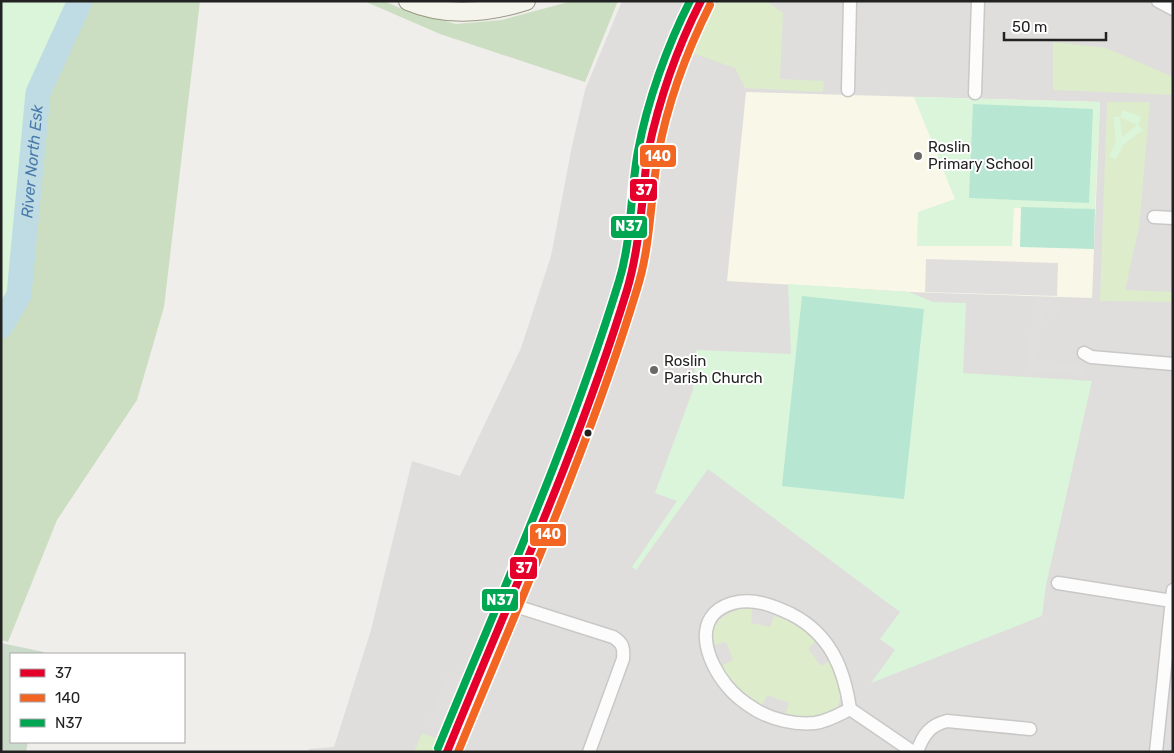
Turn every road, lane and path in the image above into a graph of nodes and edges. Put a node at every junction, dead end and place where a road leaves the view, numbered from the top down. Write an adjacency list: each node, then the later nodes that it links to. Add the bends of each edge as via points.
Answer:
1 (408, 1): 2 (main road, via 442,11 476,12)
2 (526, 1)
3 (702, 1): 16 (main road, via 677,55 660,107 648,153 638,246 612,338)
4 (850, 1): 8 (street)
5 (978, 1): 9 (street)
6 (1158, 1): 7 (street)
7 (1173, 9)
8 (848, 90)
9 (975, 93)
10 (1154, 217): 11 (street)
11 (1173, 218)
12 (1084, 353): 13 (street, via 1091,357)
13 (1173, 364)
14 (1058, 583): 15 (street)
15 (1172, 596): 23 (street)
16 (509, 604): 19 (main road); 20 (street, via 620,641 624,649 623,659)
17 (850, 709): 17 (street, via 832,719 814,723 783,721 758,711 727,686 716,670 706,640 711,616 728,605 755,601 776,606 808,624 836,657 847,687); 21 (street)
18 (1030, 729): 22 (street, via 947,721 937,723 927,730)
19 (447, 752)
20 (589, 752)
21 (913, 752)
22 (917, 752)
23 (1156, 752)

